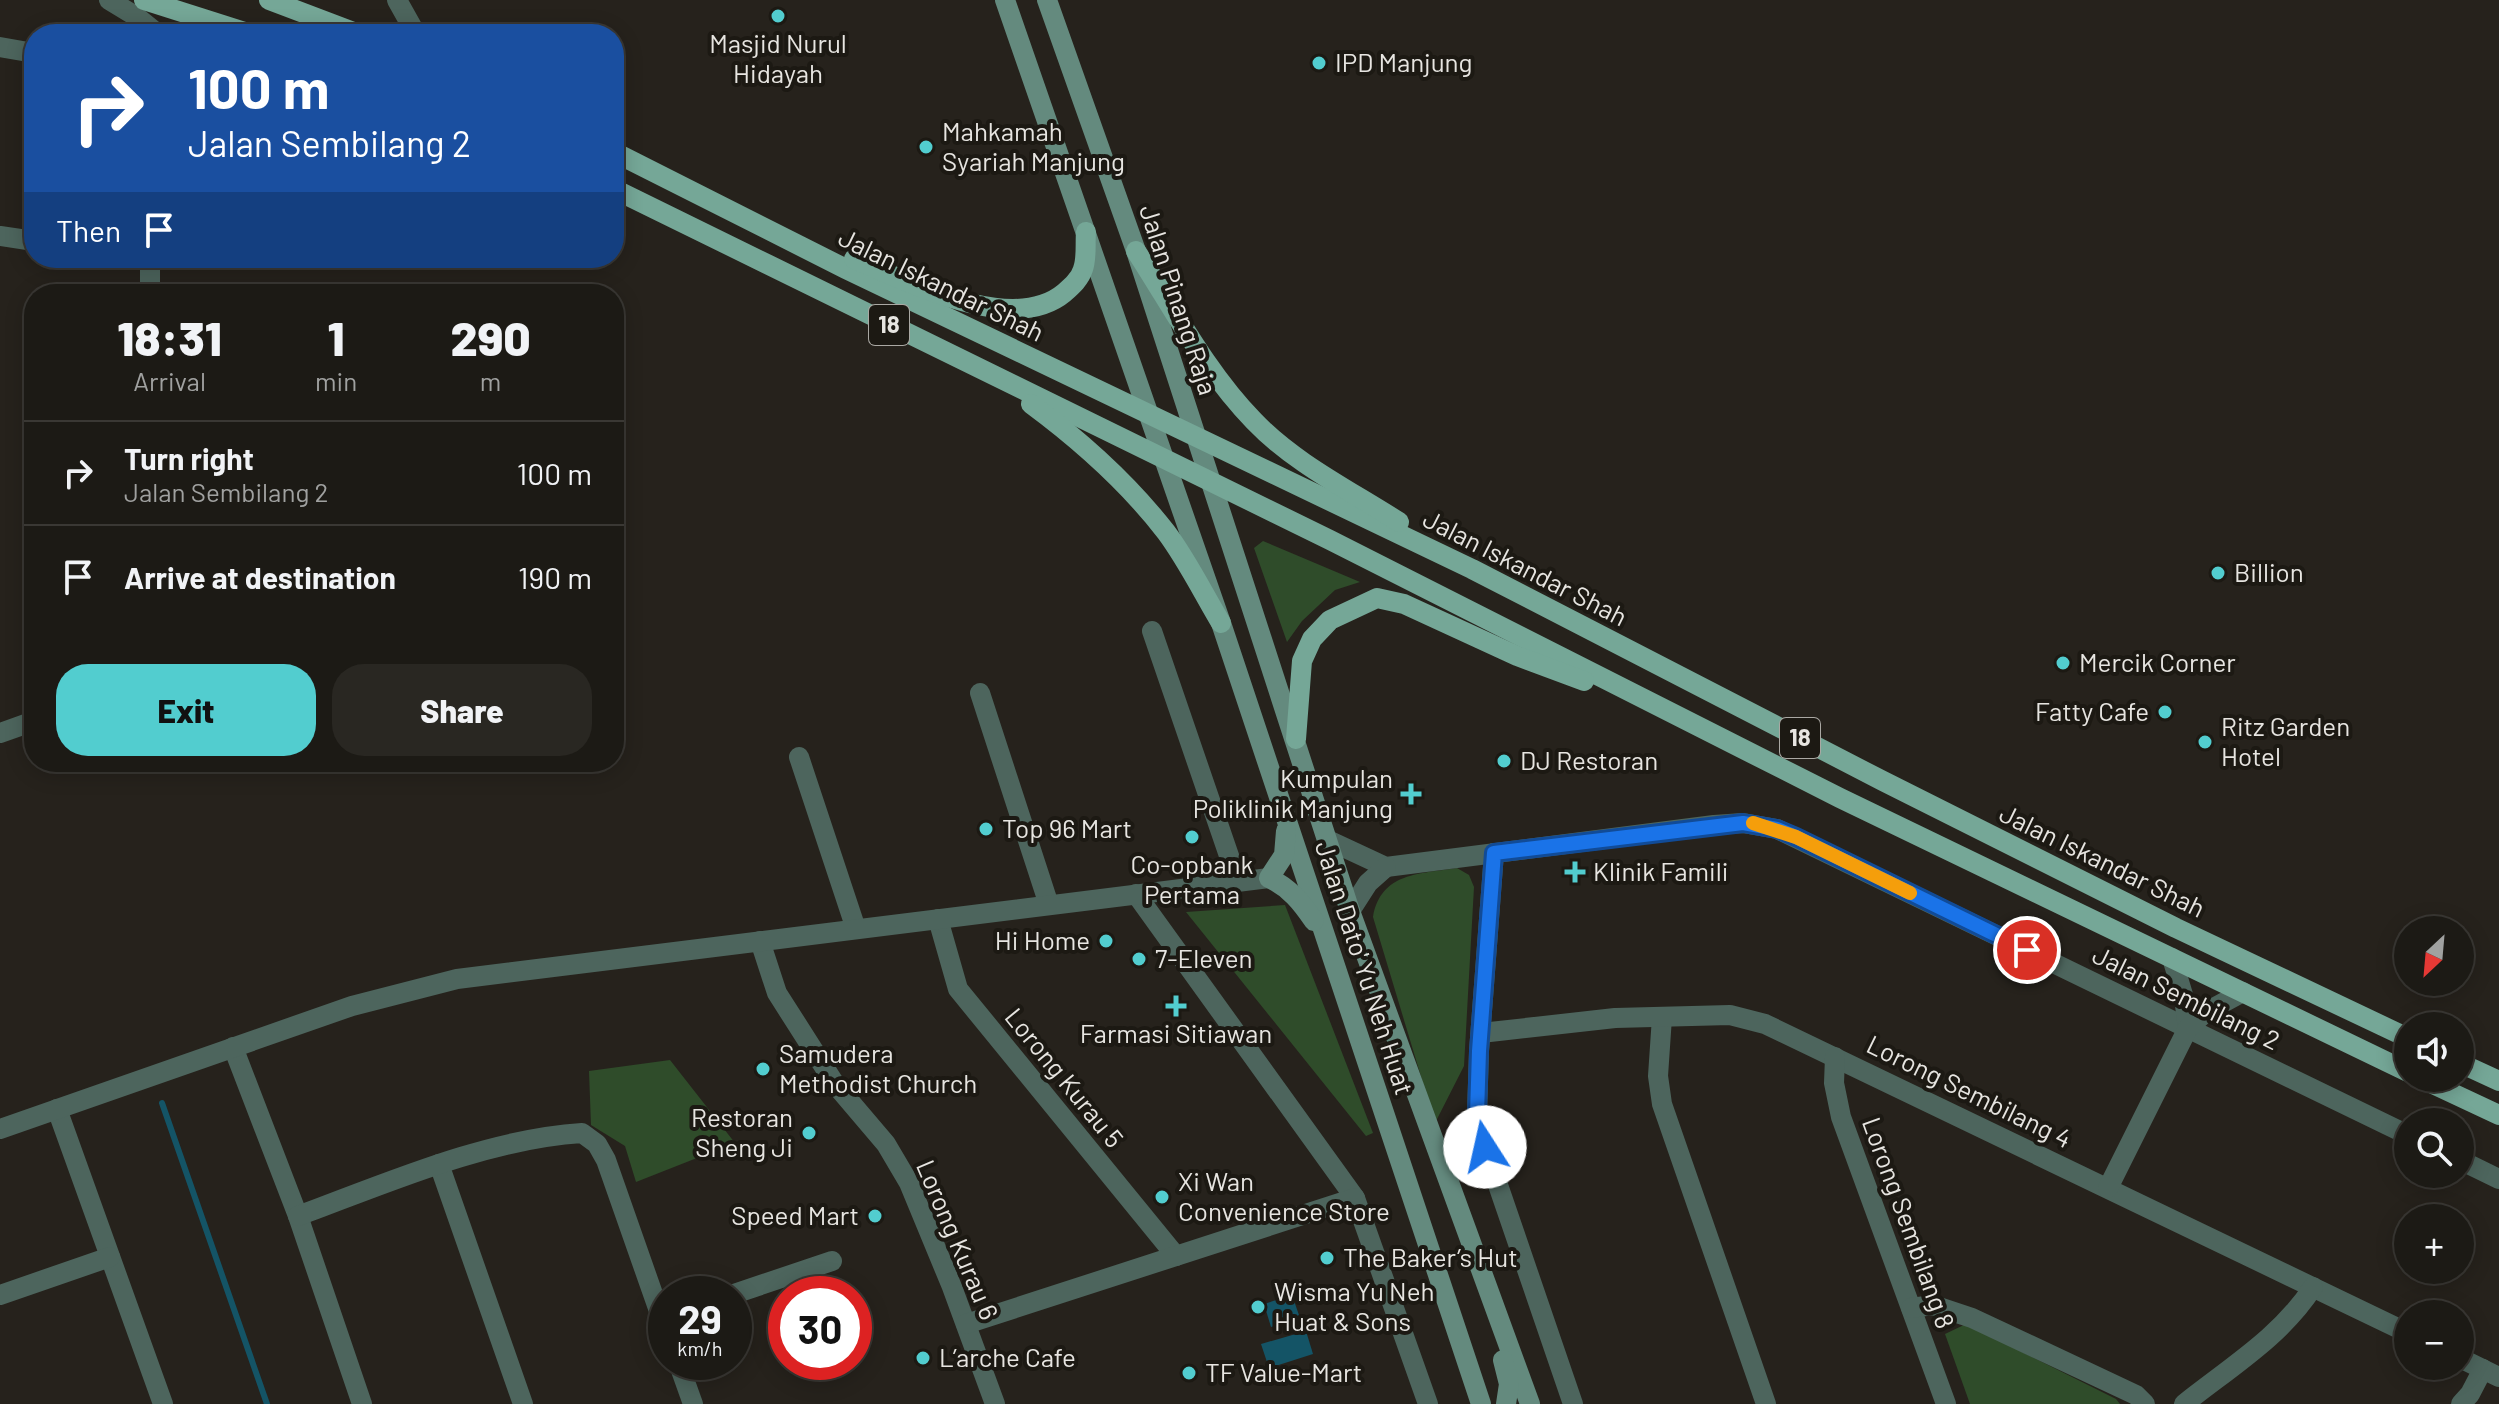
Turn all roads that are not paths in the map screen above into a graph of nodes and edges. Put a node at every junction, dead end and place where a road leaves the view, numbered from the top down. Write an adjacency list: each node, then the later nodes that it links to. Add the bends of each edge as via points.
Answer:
1 (109, 0): 7 (street)
2 (144, 0): 8 (main road)
3 (269, 0): 9 (main road)
4 (397, 0): 10 (street)
5 (1005, 0): 16 (main road)
6 (1047, 0): 19 (main road, Jalan Pinang Raja)
7 (146, 24)
8 (220, 24)
9 (333, 24)
10 (410, 24)
11 (0, 47): 12 (street)
12 (24, 51)
13 (624, 157): 15 (main road, Jalan Iskandar Shah / 18)
14 (624, 194): 20 (main road, 18)
15 (727, 208): 16 (main road, via 946,296 1000,309 1042,305 1066,291 1084,267); 21 (main road, Jalan Iskandar Shah / 18)
16 (1086, 232): 21 (main road)
17 (0, 236): 18 (street)
18 (24, 240)
19 (1136, 251): 22 (main road, Jalan Pinang Raja); 25 (main road, via 1219,379 1255,423)
20 (990, 374): 23 (main road, 18); 26 (main road, via 1090,451 1133,493 1168,534)
21 (1150, 415): 22 (main road, Jalan Iskandar Shah / 18); 23 (main road, Jalan Dato' Yu Neh Huat)
22 (1194, 435): 24 (main road, Jalan Pinang Raja); 25 (main road, Jalan Iskandar Shah / 18)
23 (1164, 459): 24 (main road, 18); 26 (main road, Jalan Dato' Yu Neh Huat)
24 (1210, 482): 29 (main road, 18); 32 (main road, Jalan Dato' Yu Neh Huat)
25 (1472, 569): 51 (main road, Jalan Iskandar Shah / 18, via 2162,921)
26 (1221, 623): 34 (main road, Jalan Dato' Yu Neh Huat)
27 (1152, 631): 39 (street)
28 (980, 693): 41 (street)
29 (1671, 713): 32 (main road, via 1517,656 1404,604 1377,598 1330,620 1312,639 1302,661); 47 (main road, 18)
30 (24, 725): 31 (street)
31 (0, 733)
32 (1296, 739): 35 (main road, Jalan Dato' Yu Neh Huat)
33 (799, 757): 44 (street)
34 (1286, 818): 38 (main road, via 1284,855); 45 (main road, Jalan Dato' Yu Neh Huat)
35 (1328, 840): 37 (street); 42 (main road, Jalan Dato' Yu Neh Huat)
36 (1494, 853): 37 (street, Jalan Sembilang 2); 50 (street, Jalan Sembilang 2, via 1714,825 1766,826); 52 (street)
37 (1386, 867): 42 (street)
38 (1269, 878): 39 (street); 45 (main road, via 1293,893)
39 (1238, 882): 40 (street)
40 (1136, 894): 41 (street); 67 (street)
41 (1049, 905): 43 (street)
42 (1350, 911): 73 (main road, Jalan Dato' Yu Neh Huat)
43 (938, 919): 44 (street); 69 (street, Lorong Kurau 5, via 958,989)
44 (856, 929): 46 (street)
45 (1326, 937): 88 (main road, Jalan Dato' Yu Neh Huat)
46 (760, 941): 53 (street, via 457,979 352,1006); 78 (street, Lorong Kurau 6, via 777,993 835,1084 886,1144 909,1183)
47 (2172, 958): 48 (main road, 18); 50 (street)
48 (2243, 992): 50 (street); 55 (main road, 18)
49 (1662, 1017): 52 (street, Lorong Sembilang 4); 54 (street, Lorong Sembilang 4, via 1730,1015 1765,1024); 92 (street, via 1662,1104)
50 (2188, 1028): 61 (street, Jalan Sembilang 2); 66 (street)
51 (2394, 1031)
52 (1481, 1033): 91 (street, via 1477,1114 1485,1147)
53 (233, 1047): 59 (street); 68 (street)
54 (1835, 1057): 66 (street, Lorong Sembilang 4); 77 (street, Lorong Sembilang 8, via 1839,1109)
55 (2394, 1065)
56 (2474, 1069): 57 (main road)
57 (2499, 1081)
58 (2450, 1092): 60 (main road)
59 (57, 1109): 62 (street); 70 (street)
60 (2499, 1115)
61 (2394, 1128)
62 (0, 1129)
63 (439, 1164): 68 (street); 72 (street, via 582,1133 606,1160); 84 (street)
64 (2474, 1167): 65 (street)
65 (2499, 1179)
66 (2108, 1188): 74 (street, Lorong Sembilang 4)
67 (1355, 1198): 69 (street); 87 (street)
68 (298, 1216): 83 (street)
69 (1176, 1256): 78 (street)
70 (110, 1257): 76 (street); 82 (street)
71 (832, 1261): 75 (street)
72 (648, 1277)
73 (1485, 1278): 89 (main road, via 1509,1384); 90 (main road, Jalan Dato' Yu Neh Huat)
74 (2313, 1287): 79 (street, Lorong Sembilang 4); 95 (street, via 2283,1326)
75 (752, 1288)
76 (0, 1295)
77 (1911, 1308): 93 (street, Lorong Sembilang 8); 94 (street, via 1933,1305 1972,1318 2136,1395)
78 (966, 1324): 86 (street, Lorong Kurau 6)
79 (2394, 1326)
80 (2491, 1373): 96 (street)
81 (684, 1380): 85 (street)
82 (156, 1402)
83 (362, 1404)
84 (523, 1404)
85 (693, 1404)
86 (995, 1404)
87 (1428, 1404)
88 (1481, 1404)
89 (1506, 1404)
90 (1530, 1404)
91 (1573, 1404)
92 (1766, 1404)
93 (1946, 1404)
94 (2145, 1404)
95 (2184, 1404)
96 (2461, 1404)

